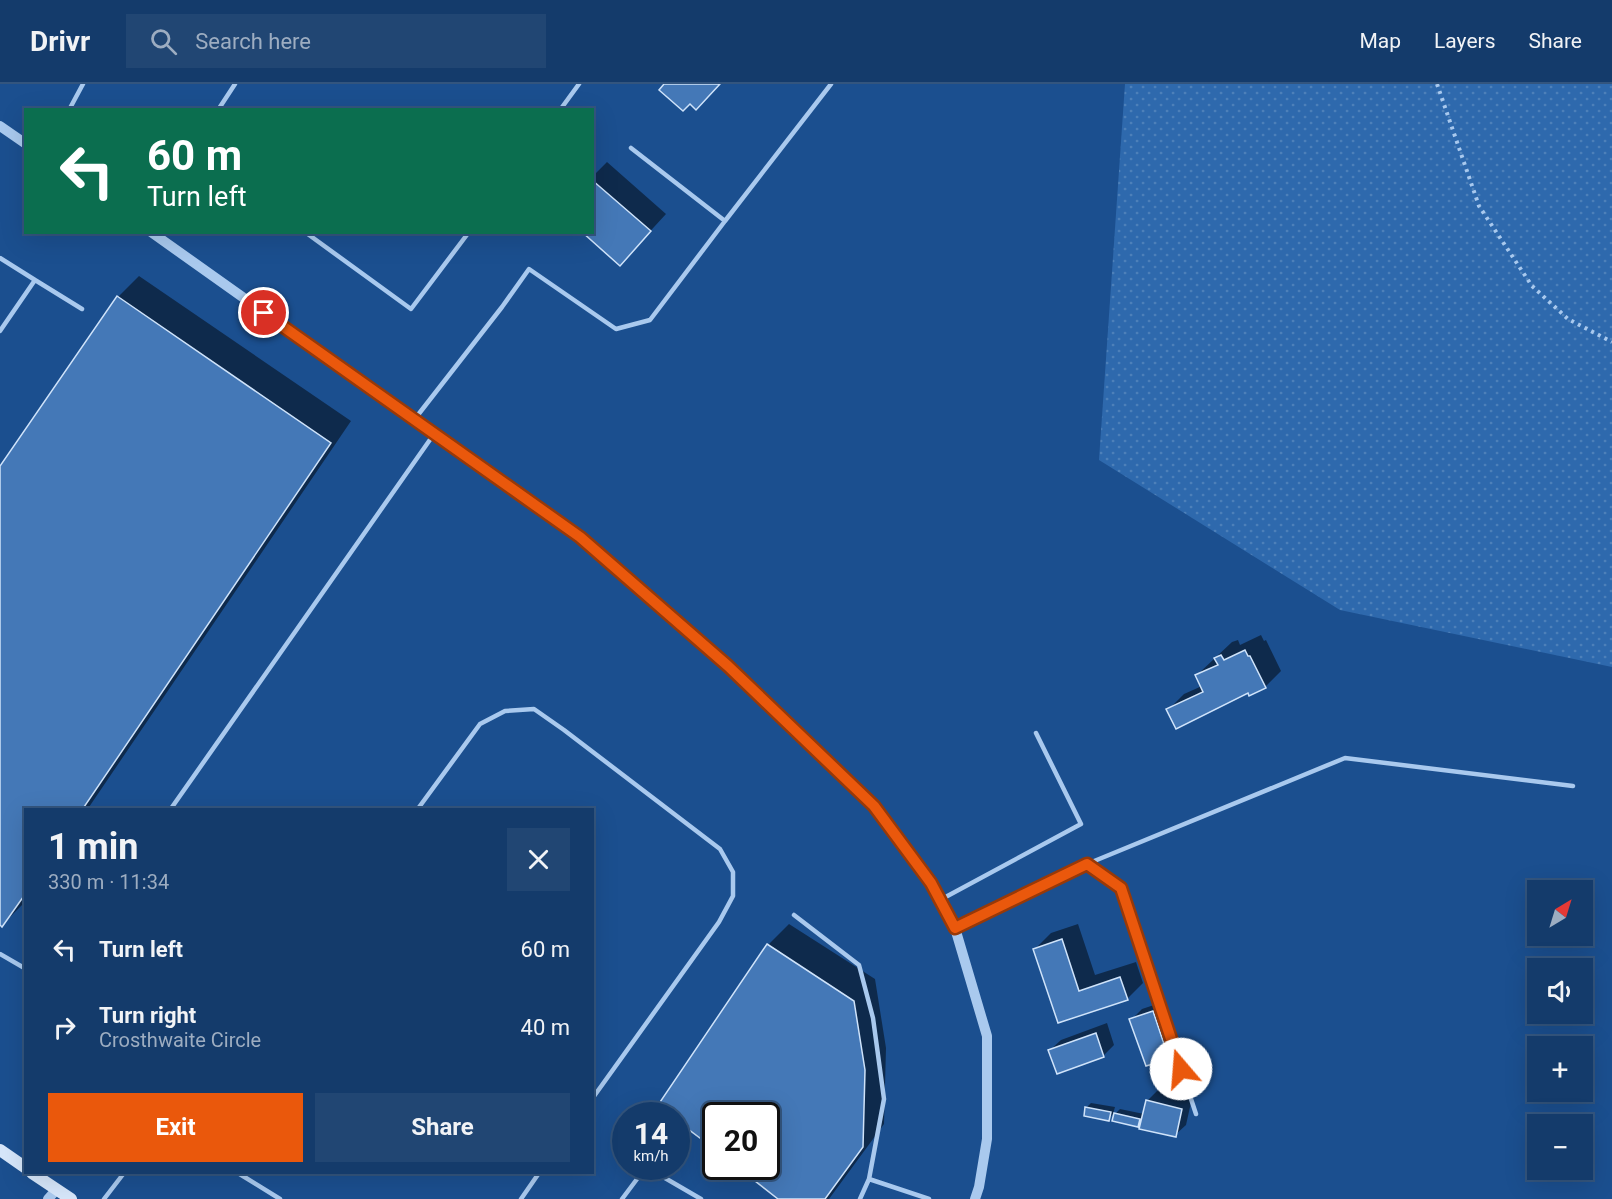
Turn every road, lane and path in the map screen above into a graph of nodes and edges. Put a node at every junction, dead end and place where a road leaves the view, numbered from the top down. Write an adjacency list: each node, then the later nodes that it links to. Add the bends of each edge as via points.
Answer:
1 (83, 84): 6 (lane)
2 (235, 84): 7 (lane)
3 (579, 84): 8 (lane)
4 (831, 84): 12 (lane)
5 (1437, 84): 20 (path, via 1479,206 1532,286 1568,319)
6 (70, 108)
7 (219, 108)
8 (561, 108)
9 (0, 126): 10 (street)
10 (24, 143)
11 (631, 148): 12 (lane)
12 (725, 221): 21 (lane, via 650,320 616,329 530,269)
13 (154, 234): 21 (street)
14 (308, 234): 15 (lane, via 411,309)
15 (467, 234)
16 (0, 258): 17 (lane)
17 (35, 280): 18 (lane); 19 (lane)
18 (81, 309)
19 (0, 331)
20 (1612, 342)
21 (414, 420): 22 (street)
22 (434, 434): 25 (lane); 28 (street, via 580,537 728,666 874,806)
23 (1036, 733): 28 (lane, via 1081,824)
24 (1573, 786): 27 (lane, via 1345,758)
25 (171, 808)
26 (418, 808): 33 (lane, via 480,724 505,711 534,709 720,849 733,872 733,896 719,922)
27 (1087, 864): 30 (lane); 34 (lane, via 1121,888)
28 (940, 900): 30 (street)
29 (794, 915): 41 (lane, via 859,965 873,1018 884,1099)
30 (955, 928): 51 (street, via 987,1036 987,1139)
31 (0, 954): 32 (lane)
32 (24, 968)
33 (594, 1096)
34 (1196, 1114)
35 (0, 1150): 36 (main road)
36 (24, 1167)
37 (33, 1174): 42 (main road)
38 (123, 1174): 44 (lane)
39 (240, 1174): 45 (lane)
40 (539, 1174): 46 (lane)
41 (869, 1179): 49 (lane); 50 (lane)
42 (52, 1194): 43 (main road)
43 (71, 1199)
44 (104, 1199)
45 (280, 1199)
46 (521, 1199)
47 (622, 1199): 48 (lane, via 646,1167)
48 (701, 1199)
49 (860, 1199)
50 (929, 1199)
51 (975, 1199)

